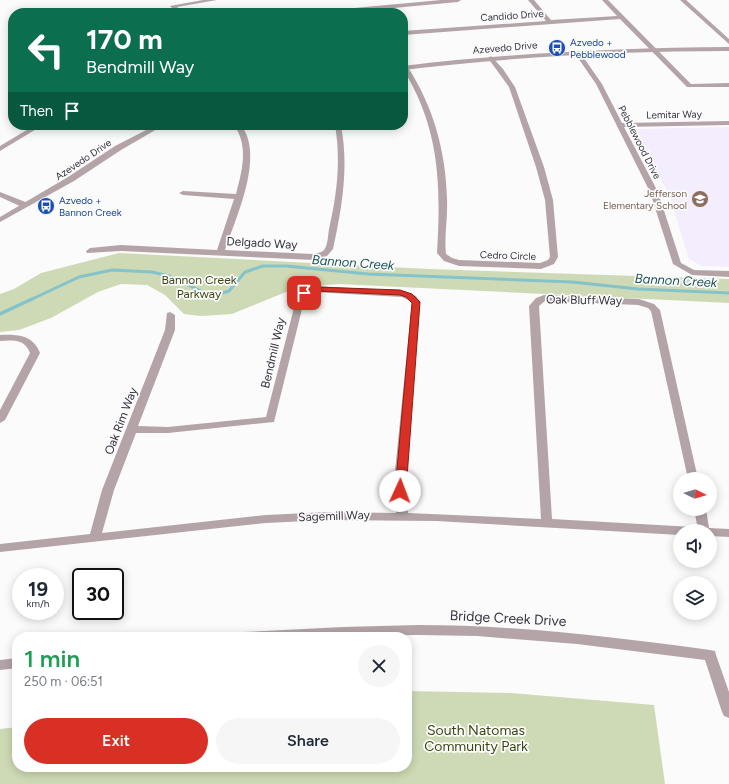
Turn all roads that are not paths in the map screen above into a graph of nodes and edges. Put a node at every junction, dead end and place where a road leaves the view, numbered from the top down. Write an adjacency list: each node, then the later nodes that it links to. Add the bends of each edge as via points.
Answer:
1 (214, 0): 6 (street)
2 (458, 0): 8 (street)
3 (531, 0): 10 (street)
4 (606, 0): 9 (street)
5 (683, 0): 12 (street)
6 (204, 1): 7 (street, via 173,6)
7 (175, 8)
8 (374, 8)
9 (622, 16): 10 (street, Candido Drive); 13 (street)
10 (549, 21): 11 (street, Candido Drive)
11 (408, 33)
12 (729, 42)
13 (654, 49): 14 (street, Azevedo Drive); 15 (street, Azevedo Drive); 19 (street, via 689,86)
14 (729, 49)
15 (577, 52): 16 (street, Azevedo Drive); 21 (street, Pebblewood Drive, via 599,84)
16 (491, 58): 17 (street, Azevedo Drive); 18 (street, Cedro Circle, via 512,87 546,184 554,257 551,262 541,266 459,263 443,256 440,165 428,114)
17 (408, 68)
18 (408, 74)
19 (729, 85)
20 (729, 123): 21 (street, Lemitar Way)
21 (619, 125): 36 (street, Pebblewood Drive, via 654,192 677,264 692,272)
22 (32, 130): 26 (street)
23 (152, 130): 30 (street, Azevedo Drive)
24 (240, 130): 29 (street, via 247,145 243,182)
25 (339, 130): 35 (street, Delgado Way, via 341,193 330,249 312,257)
26 (0, 149)
27 (183, 193): 29 (street)
28 (0, 194): 30 (street)
29 (238, 197): 35 (street)
30 (25, 205): 31 (street, Azevedo Drive)
31 (17, 209): 32 (street, Azevedo Drive); 33 (street, Azevedo Drive)
32 (0, 213)
33 (0, 220)
34 (90, 251): 35 (street, Delgado Way, via 121,248)
35 (220, 253)
36 (729, 274)
37 (170, 315): 40 (street, Oak Rim Way, via 170,330)
38 (0, 338): 39 (street, via 23,339 32,345 35,353)
39 (0, 420)
40 (132, 429): 42 (street, Bendmill Way, via 168,430 270,420 301,296 316,289 404,294 416,302 400,481); 47 (street, Oak Rim Way, via 106,497)
41 (691, 472): 43 (street, Oak Bluff Way, via 655,310 639,302 544,298 534,306)
42 (402, 516): 43 (street, Sagemill Way); 47 (street, Sagemill Way, via 266,519)
43 (547, 523): 44 (street, Sagemill Way)
44 (673, 530)
45 (717, 532): 46 (street)
46 (729, 533)
47 (95, 537): 48 (street, Sagemill Way)
48 (0, 548)
49 (318, 632): 52 (street, Bridge Creek Drive, via 444,630 572,638 710,655)
50 (12, 664): 51 (street)
51 (0, 665)
52 (729, 712)

